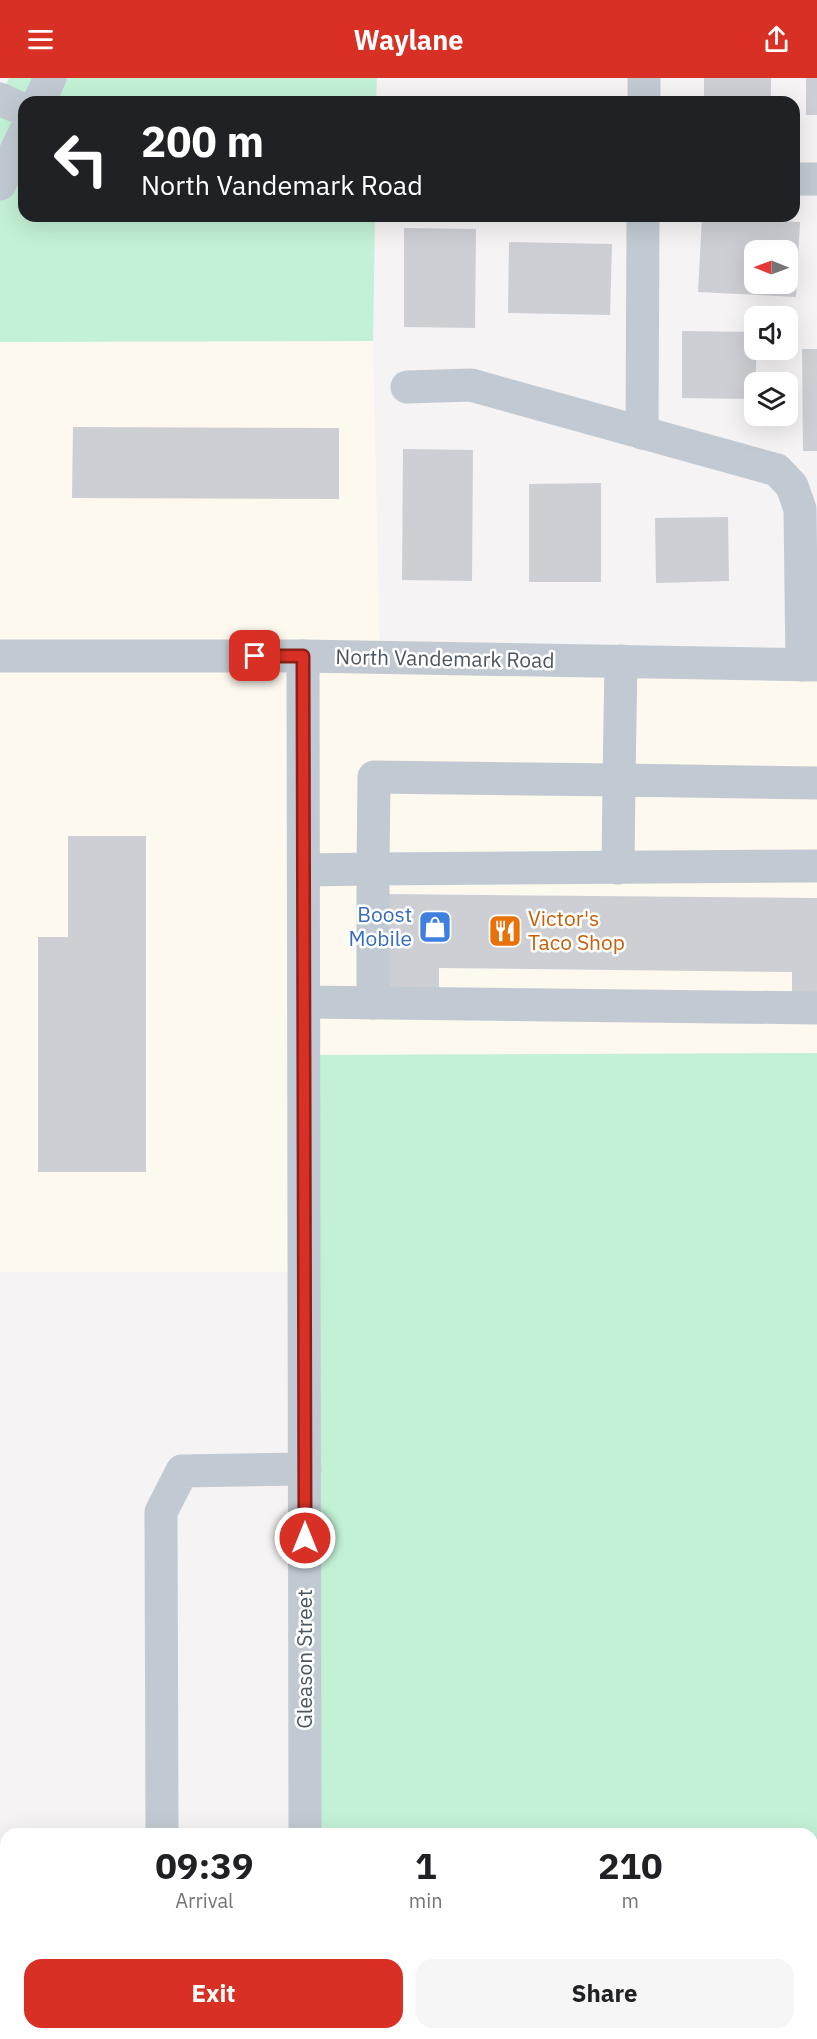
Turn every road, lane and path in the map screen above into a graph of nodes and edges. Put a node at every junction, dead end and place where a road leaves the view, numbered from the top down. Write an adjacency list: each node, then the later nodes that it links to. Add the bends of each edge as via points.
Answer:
1 (50, 78): 3 (street)
2 (644, 78): 4 (street)
3 (42, 96)
4 (644, 96)
5 (0, 99): 6 (street)
6 (18, 107)
7 (18, 146): 10 (street)
8 (800, 179): 9 (street)
9 (817, 179)
10 (0, 184)
11 (643, 222): 13 (street)
12 (407, 387): 13 (street, via 471,385)
13 (642, 433): 17 (street, via 777,471 792,486 800,508)
14 (0, 656): 15 (street, North Vandemark Road)
15 (303, 656): 16 (street, North Vandemark Road); 23 (street, Gleason Street)
16 (621, 662): 17 (street, North Vandemark Road); 18 (street)
17 (810, 665)
18 (619, 780): 19 (street); 21 (street); 22 (street, via 374,777)
19 (817, 783)
20 (817, 866): 21 (street)
21 (618, 868): 22 (street)
22 (373, 869): 23 (street); 25 (street)
23 (304, 870): 24 (street, Gleason Street)
24 (304, 1002): 25 (street); 27 (street, Gleason Street)
25 (373, 1003): 26 (street)
26 (817, 1008)
27 (305, 1469): 28 (street, via 182,1471 161,1512); 29 (street, Gleason Street)
28 (162, 1828)
29 (305, 1828)

